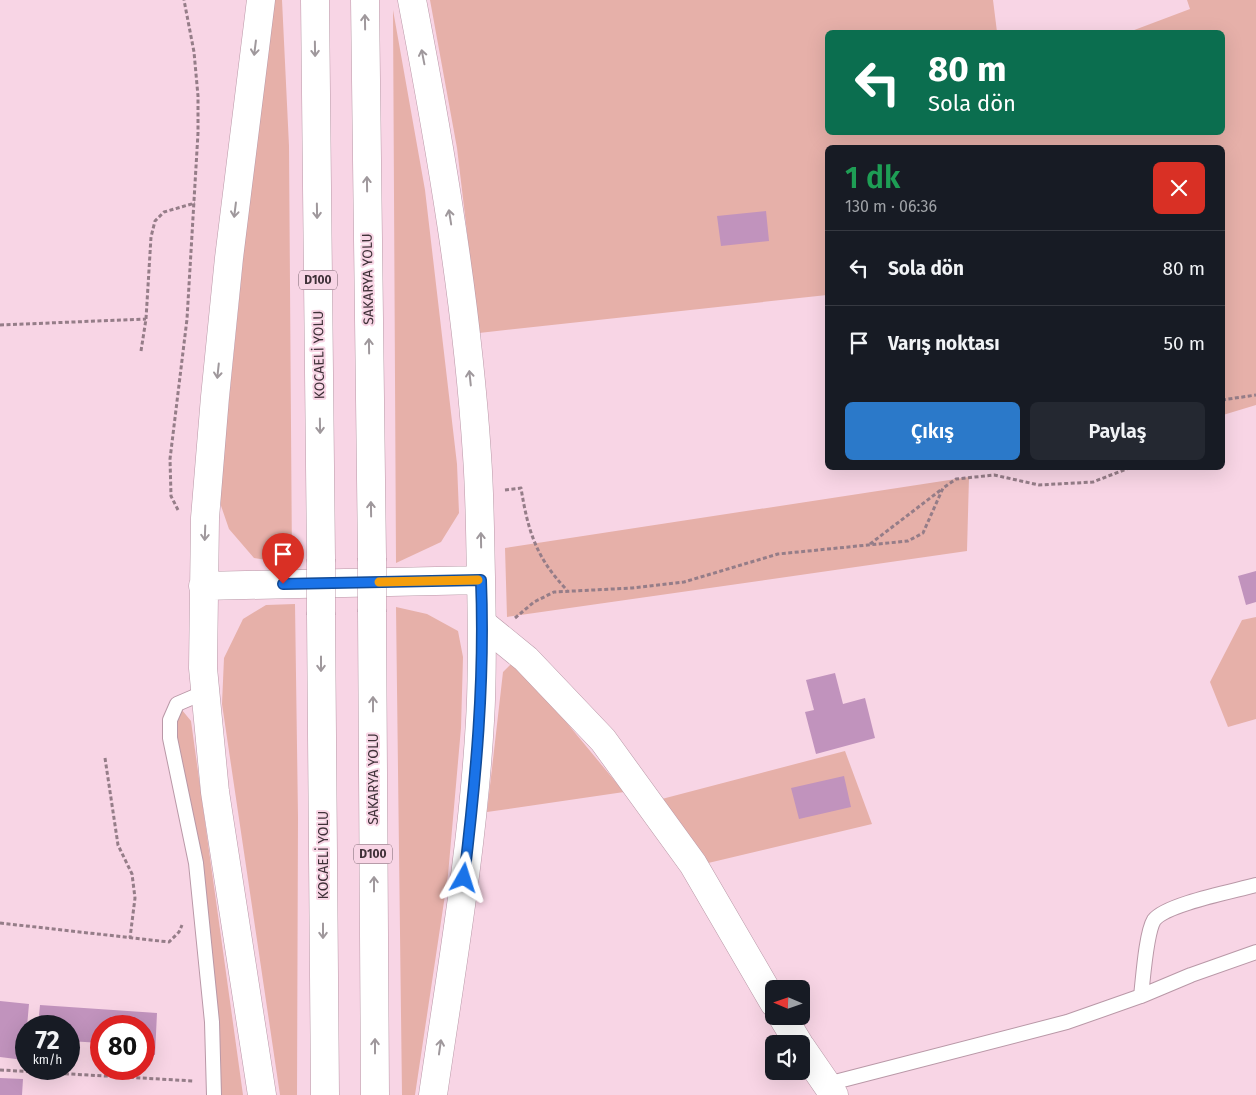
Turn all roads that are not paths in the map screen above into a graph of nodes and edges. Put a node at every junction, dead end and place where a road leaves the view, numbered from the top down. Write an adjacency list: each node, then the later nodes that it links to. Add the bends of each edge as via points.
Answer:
1 (261, 0): 6 (main road, one-way to 6, via 214,406)
2 (315, 0): 17 (main road, KOCAELİ YOLU / D100, one-way to 17, bridge)
3 (365, 0): 18 (main road, SAKARYA YOLU / D100, one-way to 3, bridge)
4 (412, 0): 5 (main road, one-way to 4, via 478,456 461,290)
5 (481, 580): 6 (main road); 7 (main road)
6 (203, 586): 8 (main road)
7 (489, 629): 11 (main road, via 526,659 603,740 693,864); 19 (main road, one-way to 7, via 462,896)
8 (205, 692): 14 (lane, via 177,704 170,720 170,738 196,863 212,1022); 16 (main road, via 215,792)
9 (1256, 886): 12 (lane, via 1171,908 1154,920)
10 (1256, 952): 12 (lane)
11 (765, 988)
12 (1141, 996): 15 (lane, via 1066,1022)
13 (810, 1060): 15 (main road)
14 (214, 1089)
15 (831, 1090)
16 (262, 1095)
17 (325, 1095)
18 (375, 1095)
19 (433, 1095)

